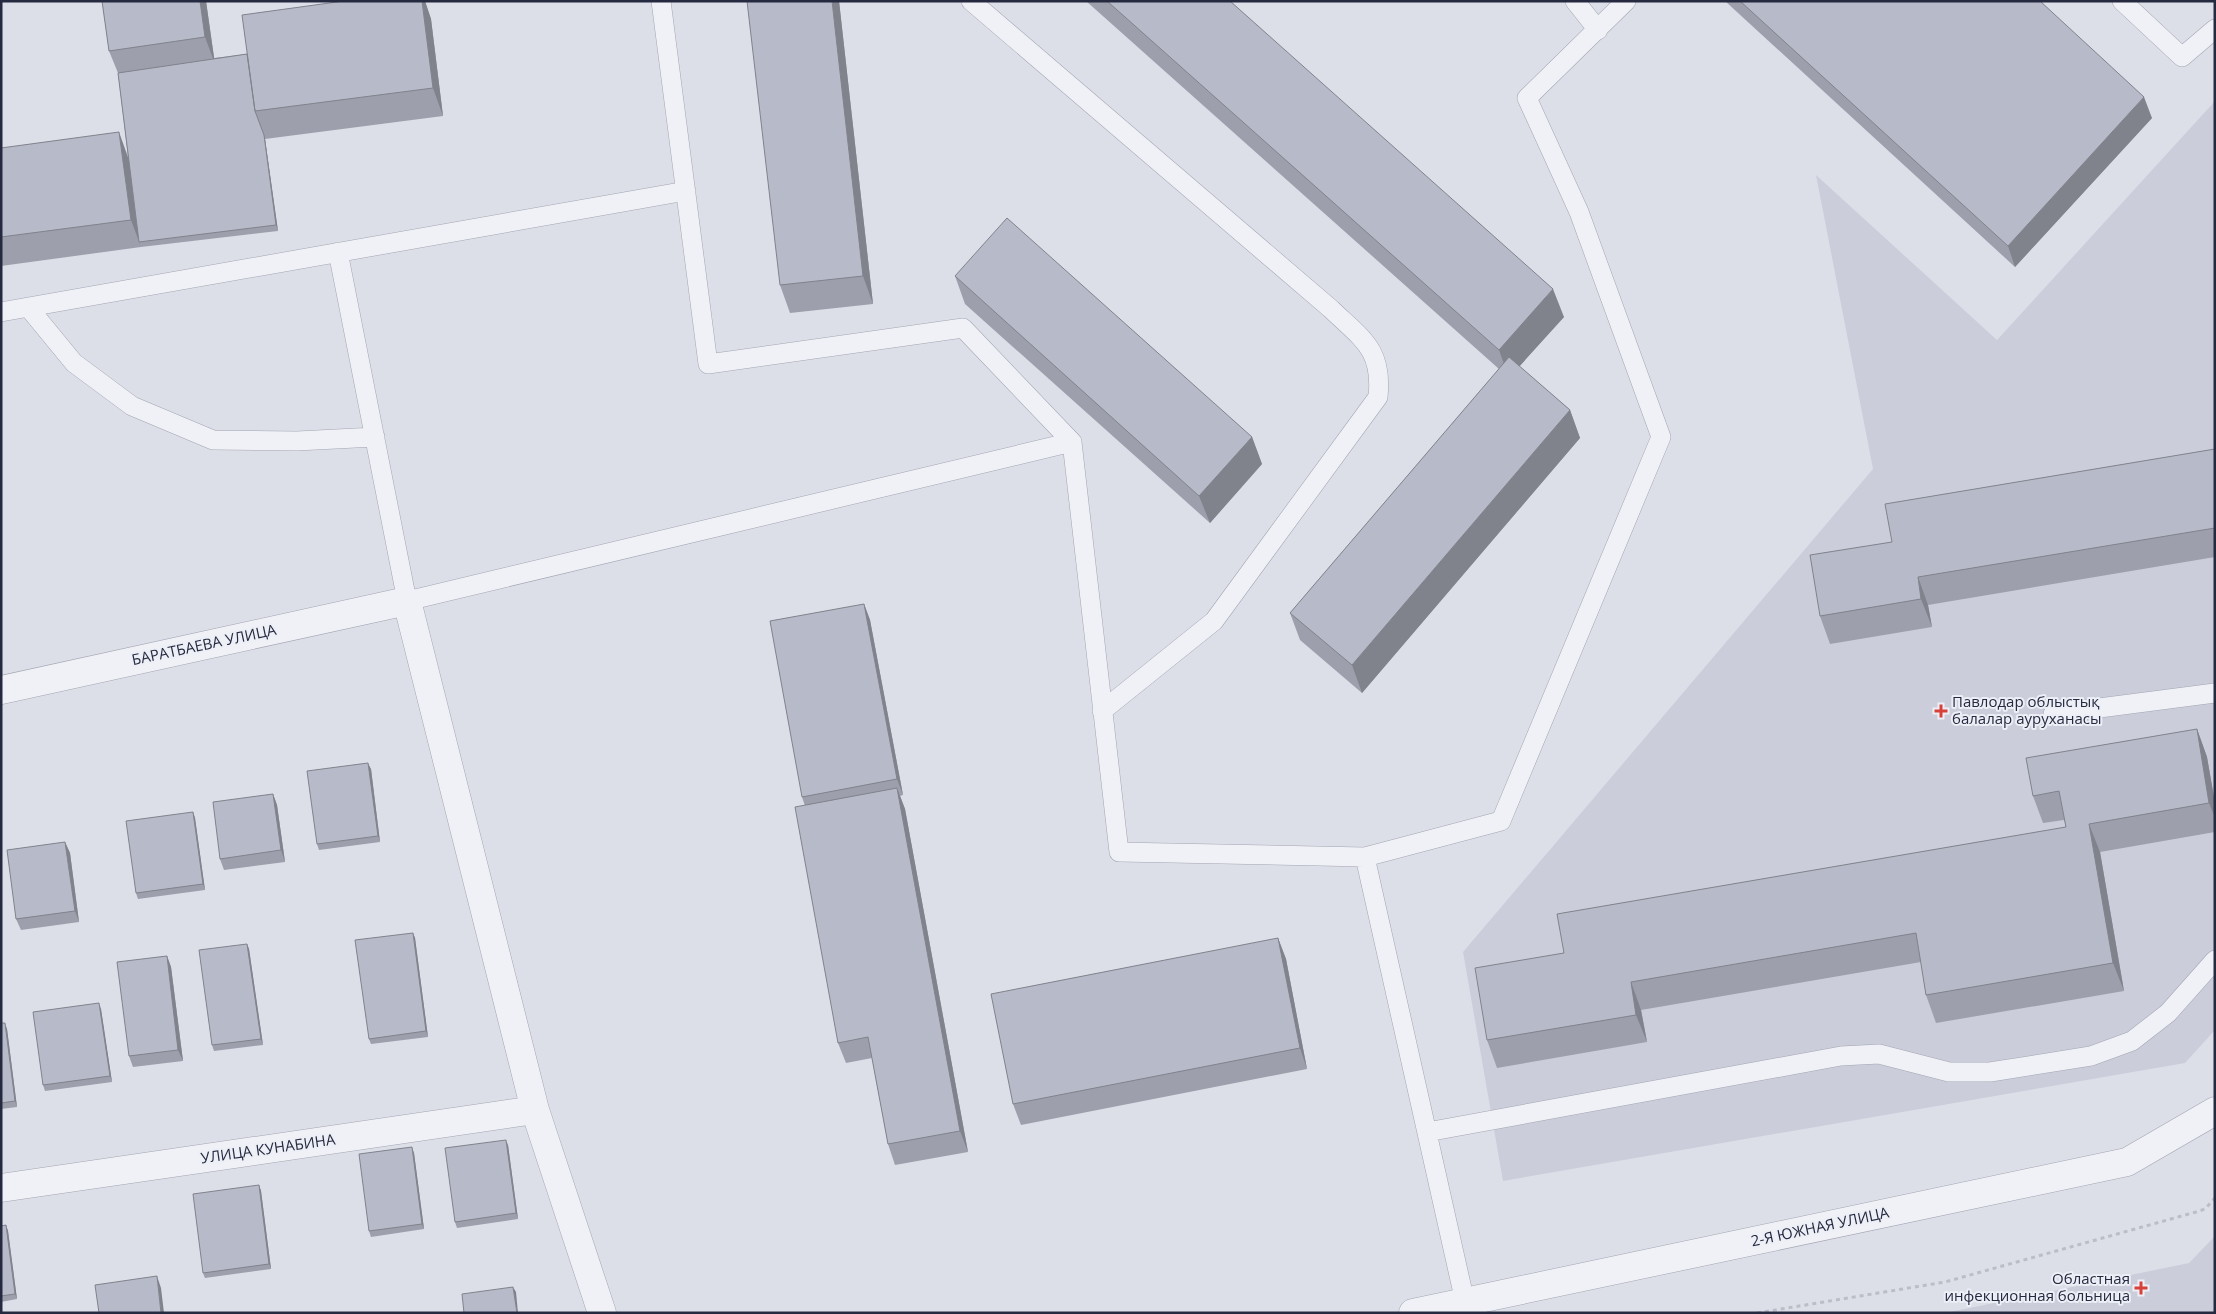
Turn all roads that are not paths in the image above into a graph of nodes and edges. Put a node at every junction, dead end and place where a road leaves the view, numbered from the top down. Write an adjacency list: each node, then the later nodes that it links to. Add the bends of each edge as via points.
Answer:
1 (661, 1): 8 (lane)
2 (971, 1): 17 (lane, via 1331,308 1370,346 1377,363 1378,397 1214,621)
3 (1575, 1): 7 (lane)
4 (1626, 1): 7 (lane)
5 (2122, 1): 6 (lane, via 2182,57)
6 (2215, 29)
7 (1598, 30): 19 (lane, via 1527,98 1579,212 1661,437 1500,821)
8 (686, 191): 9 (lane); 13 (lane, via 708,364 963,328)
9 (338, 252): 10 (lane); 12 (lane)
10 (28, 307): 11 (lane); 12 (lane, via 74,363 132,406 213,440 297,441)
11 (1, 312)
12 (375, 437): 14 (lane)
13 (1072, 442): 14 (lane); 17 (lane)
14 (407, 601): 15 (street, БАРАТБАЕВА УЛИЦА); 21 (street)
15 (1, 690)
16 (2215, 693): 18 (lane)
17 (1102, 710): 19 (lane, via 1119,852)
18 (2053, 714)
19 (1365, 857): 23 (lane)
20 (2215, 960): 23 (lane, via 2168,1013 2132,1041 2091,1056 1990,1072 1949,1072 1879,1054 1840,1056)
21 (535, 1110): 24 (street, УЛИЦА КУНАБИНА); 26 (street)
22 (2215, 1111): 25 (street, 2-Я ЮЖНАЯ УЛИЦА, via 2127,1162)
23 (1427, 1132): 25 (lane)
24 (1, 1188)
25 (1465, 1302): 27 (street, 2-Я ЮЖНАЯ УЛИЦА)
26 (602, 1313)
27 (1413, 1313)

